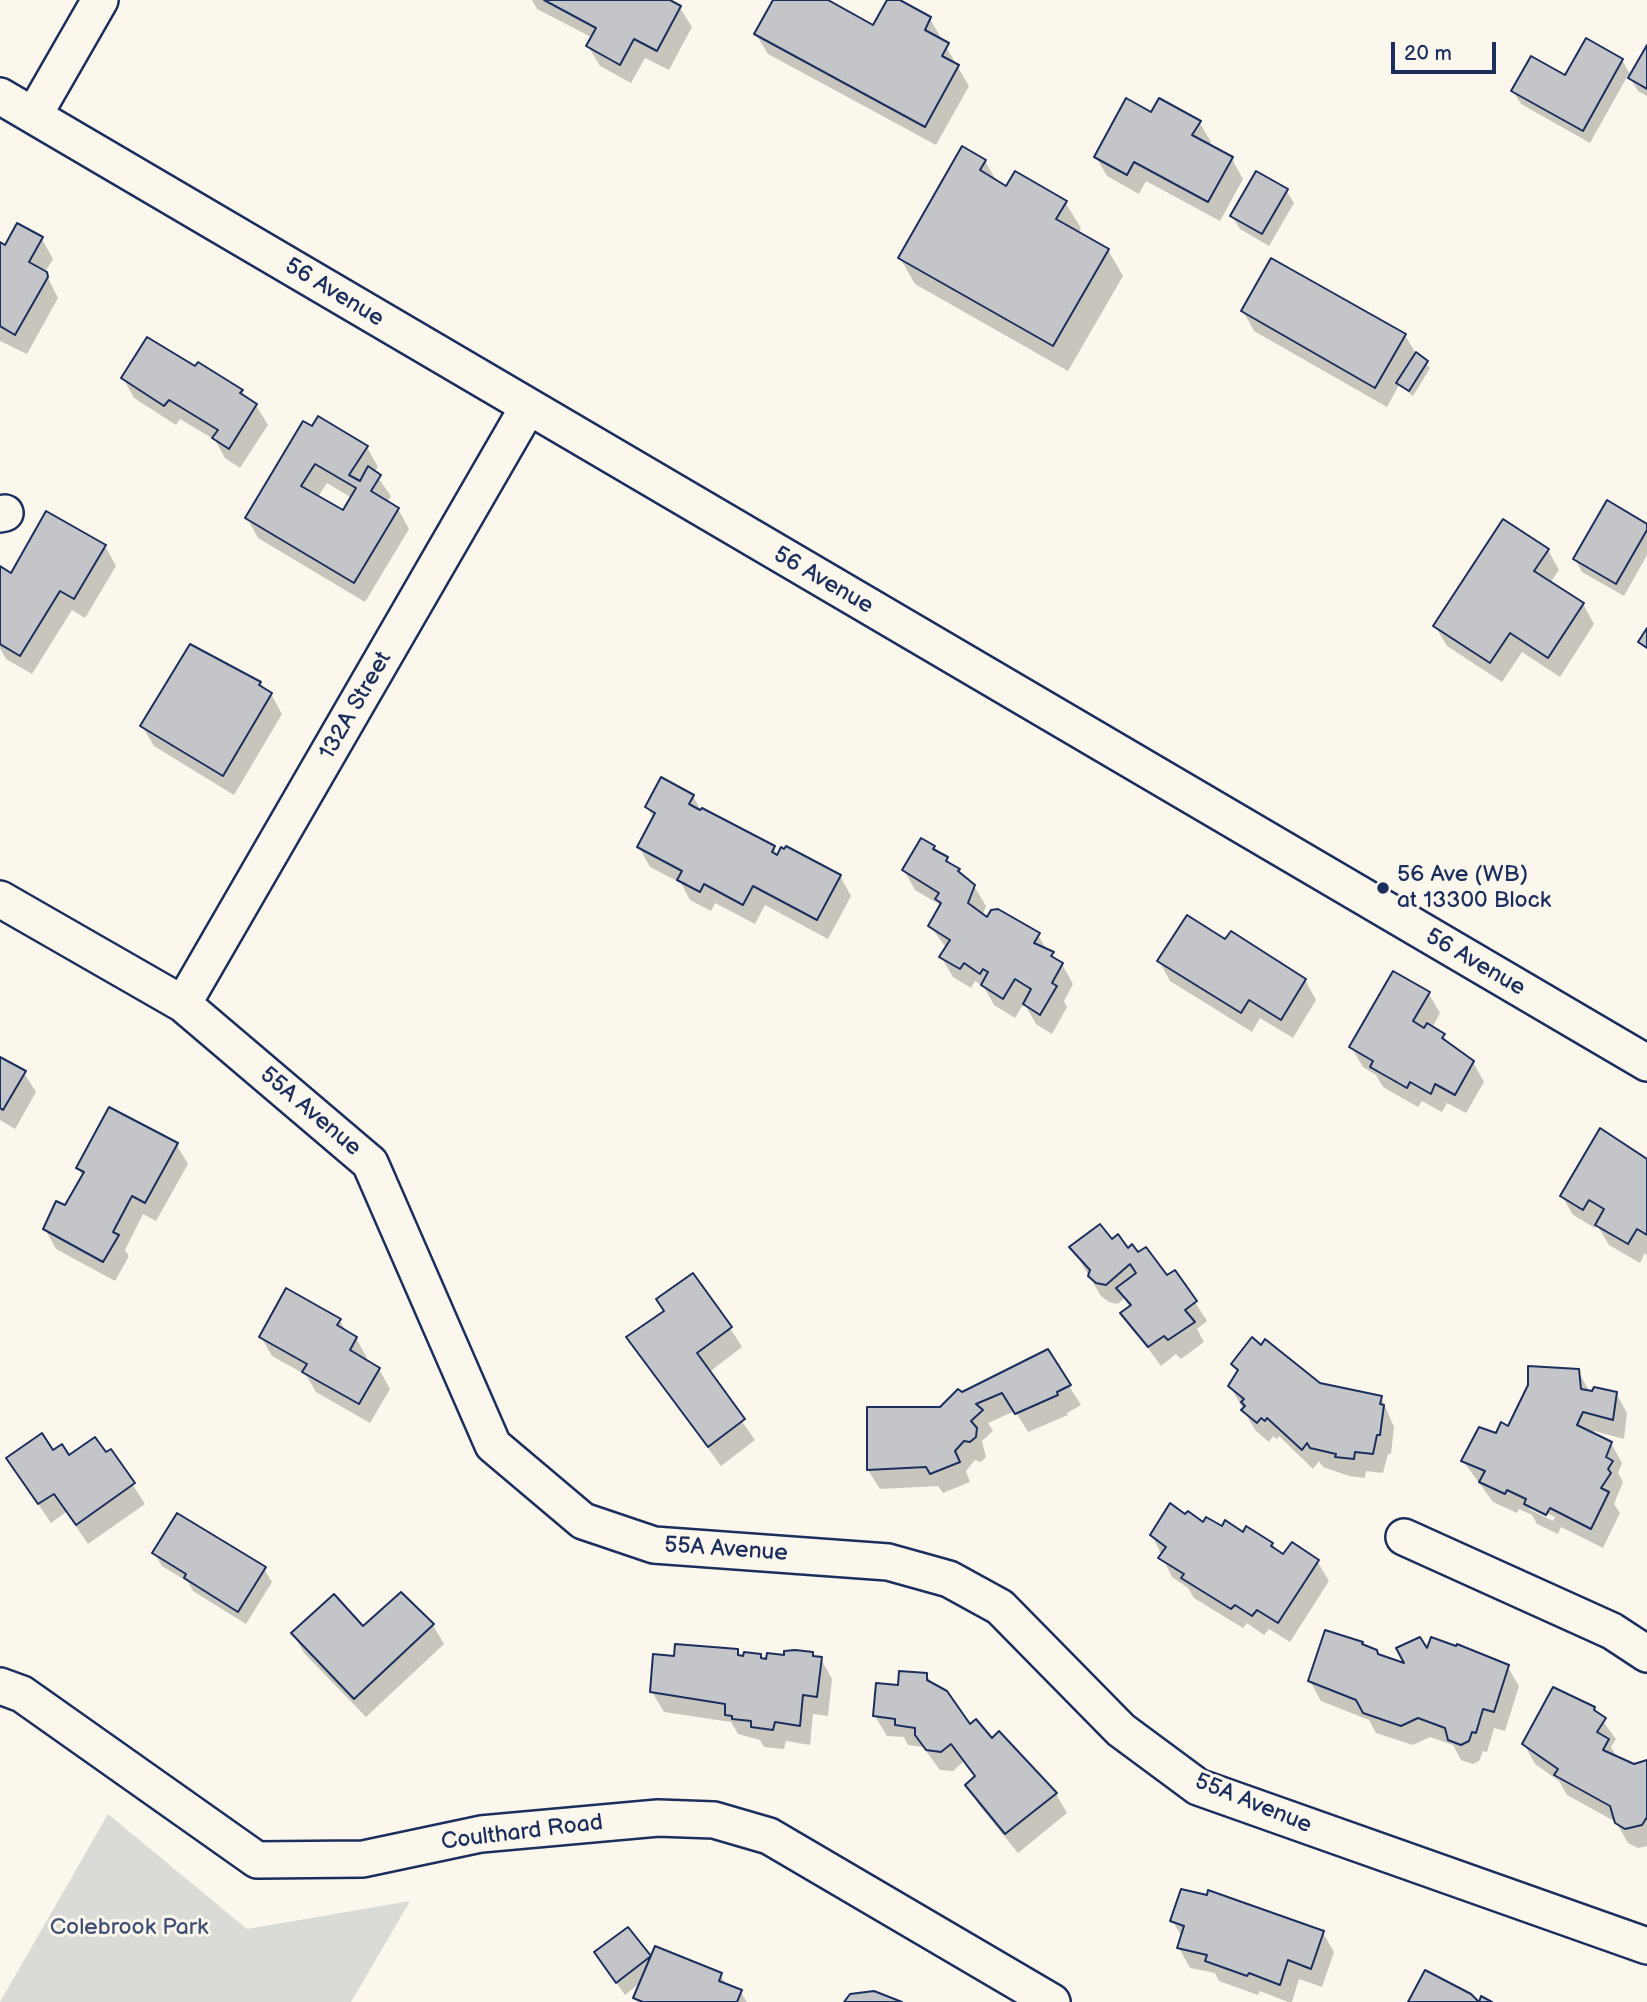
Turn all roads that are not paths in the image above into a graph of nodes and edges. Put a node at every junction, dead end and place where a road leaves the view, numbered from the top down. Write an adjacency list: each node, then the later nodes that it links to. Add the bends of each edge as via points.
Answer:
1 (100, 0): 3 (street)
2 (0, 96): 3 (street, 56 Avenue)
3 (34, 115): 4 (street, 56 Avenue)
4 (528, 407): 6 (street, 132A Street); 7 (street, 56 Avenue)
5 (0, 899): 6 (street, 55A Avenue)
6 (183, 1004): 11 (street, 55A Avenue, via 370,1163 493,1445 583,1521 654,1545 888,1562 949,1579 1000,1607 1121,1730 1198,1787)
7 (1647, 1063)
8 (1404, 1537): 9 (street, via 1612,1631)
9 (1647, 1654)
10 (0, 1686): 12 (street, Coulthard Road, via 22,1694 257,1860 363,1859 481,1834 658,1818 714,1820 769,1836)
11 (1647, 1946)
12 (1052, 2002)

